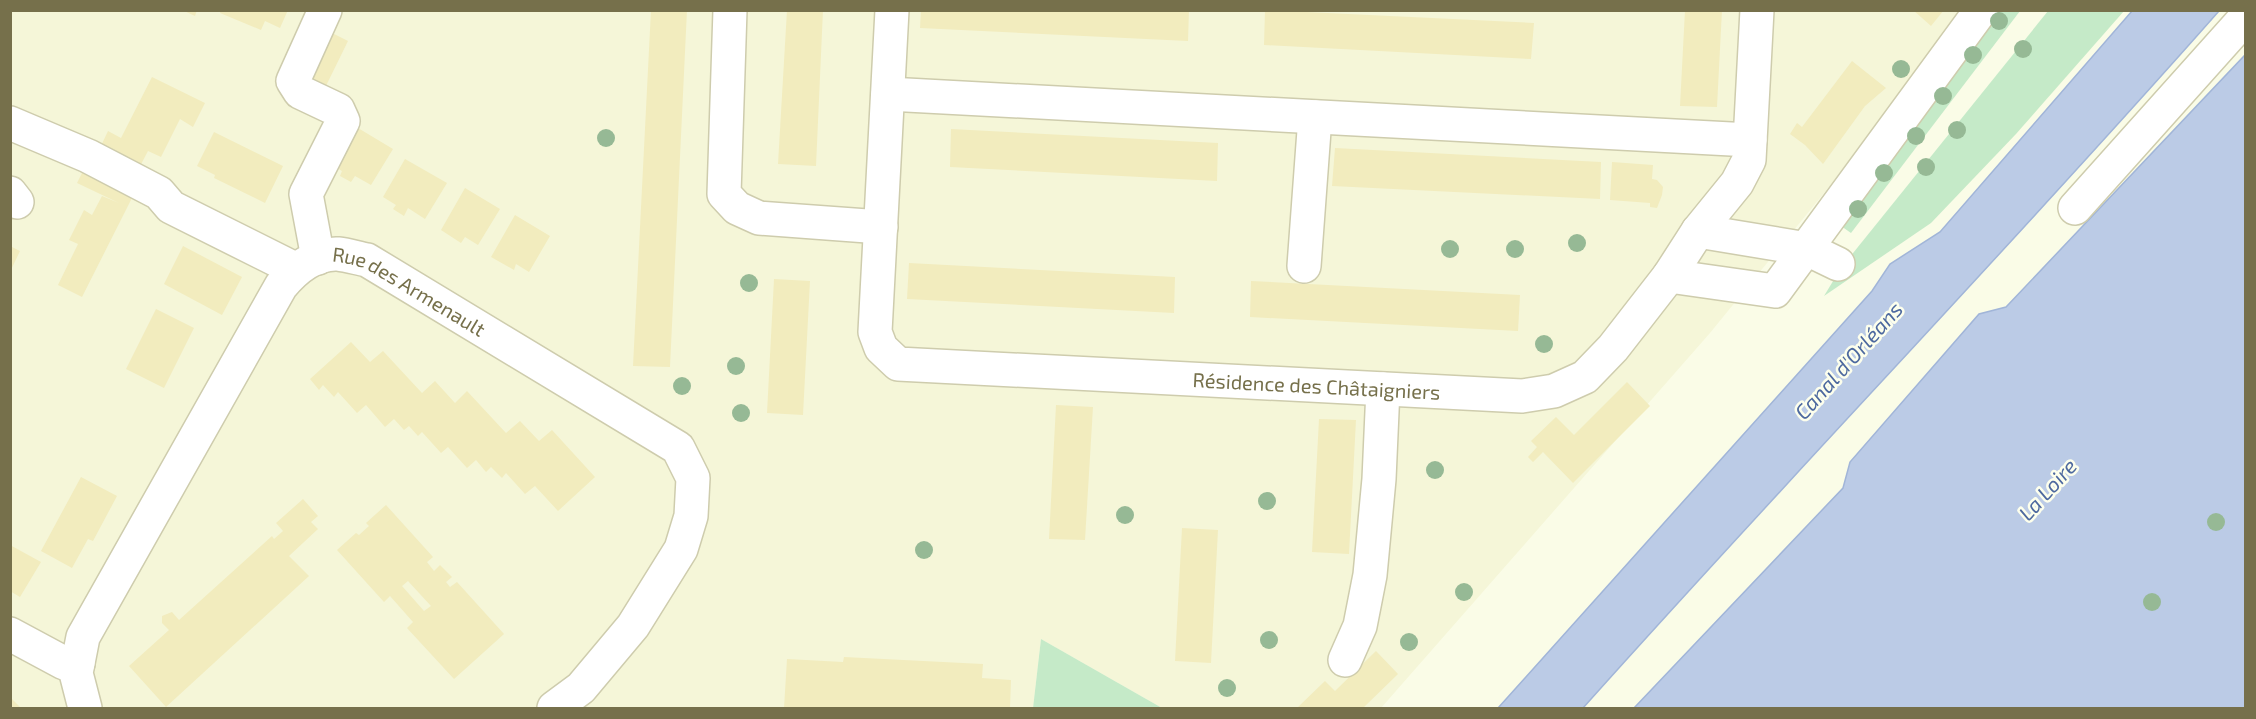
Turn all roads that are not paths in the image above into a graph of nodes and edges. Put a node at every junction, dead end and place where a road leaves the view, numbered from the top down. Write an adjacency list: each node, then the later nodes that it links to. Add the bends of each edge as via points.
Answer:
1 (325, 10): 15 (street, via 293,81 300,92 338,110 343,121 306,194)
2 (730, 10): 12 (street, via 724,194 737,208 759,218)
3 (892, 10): 7 (street, Résidence des Châtaigniers)
4 (1757, 10): 10 (street, Résidence des Châtaigniers)
5 (1980, 10): 14 (street)
6 (2246, 17): 11 (street)
7 (888, 94): 8 (street); 12 (street, Résidence des Châtaigniers)
8 (1315, 117): 10 (street); 17 (street)
9 (10, 123): 15 (street, via 88,156 159,193 171,207)
10 (1750, 140): 13 (street, Résidence des Châtaigniers, via 1749,160 1737,183)
11 (2075, 208)
12 (881, 227): 19 (street, Résidence des Châtaigniers, via 875,332 881,348 898,364)
13 (1698, 231): 14 (street); 18 (street, Résidence des Châtaigniers)
14 (1807, 249): 16 (street); 18 (street, via 1775,291)
15 (306, 264): 22 (street, via 281,286 83,637); 24 (street, Rue des Armenault, via 336,254 367,260 678,448 693,478 692,516 681,549 633,626 581,688)
16 (1838, 264)
17 (1304, 266)
18 (1669, 276): 19 (street, Résidence des Châtaigniers, via 1585,377 1554,391 1522,396)
19 (1383, 389): 21 (street, via 1370,575 1360,626)
20 (10, 634): 22 (street, via 64,663)
21 (1345, 660)
22 (78, 663): 23 (street, via 76,674)
23 (85, 708)
24 (554, 708)

